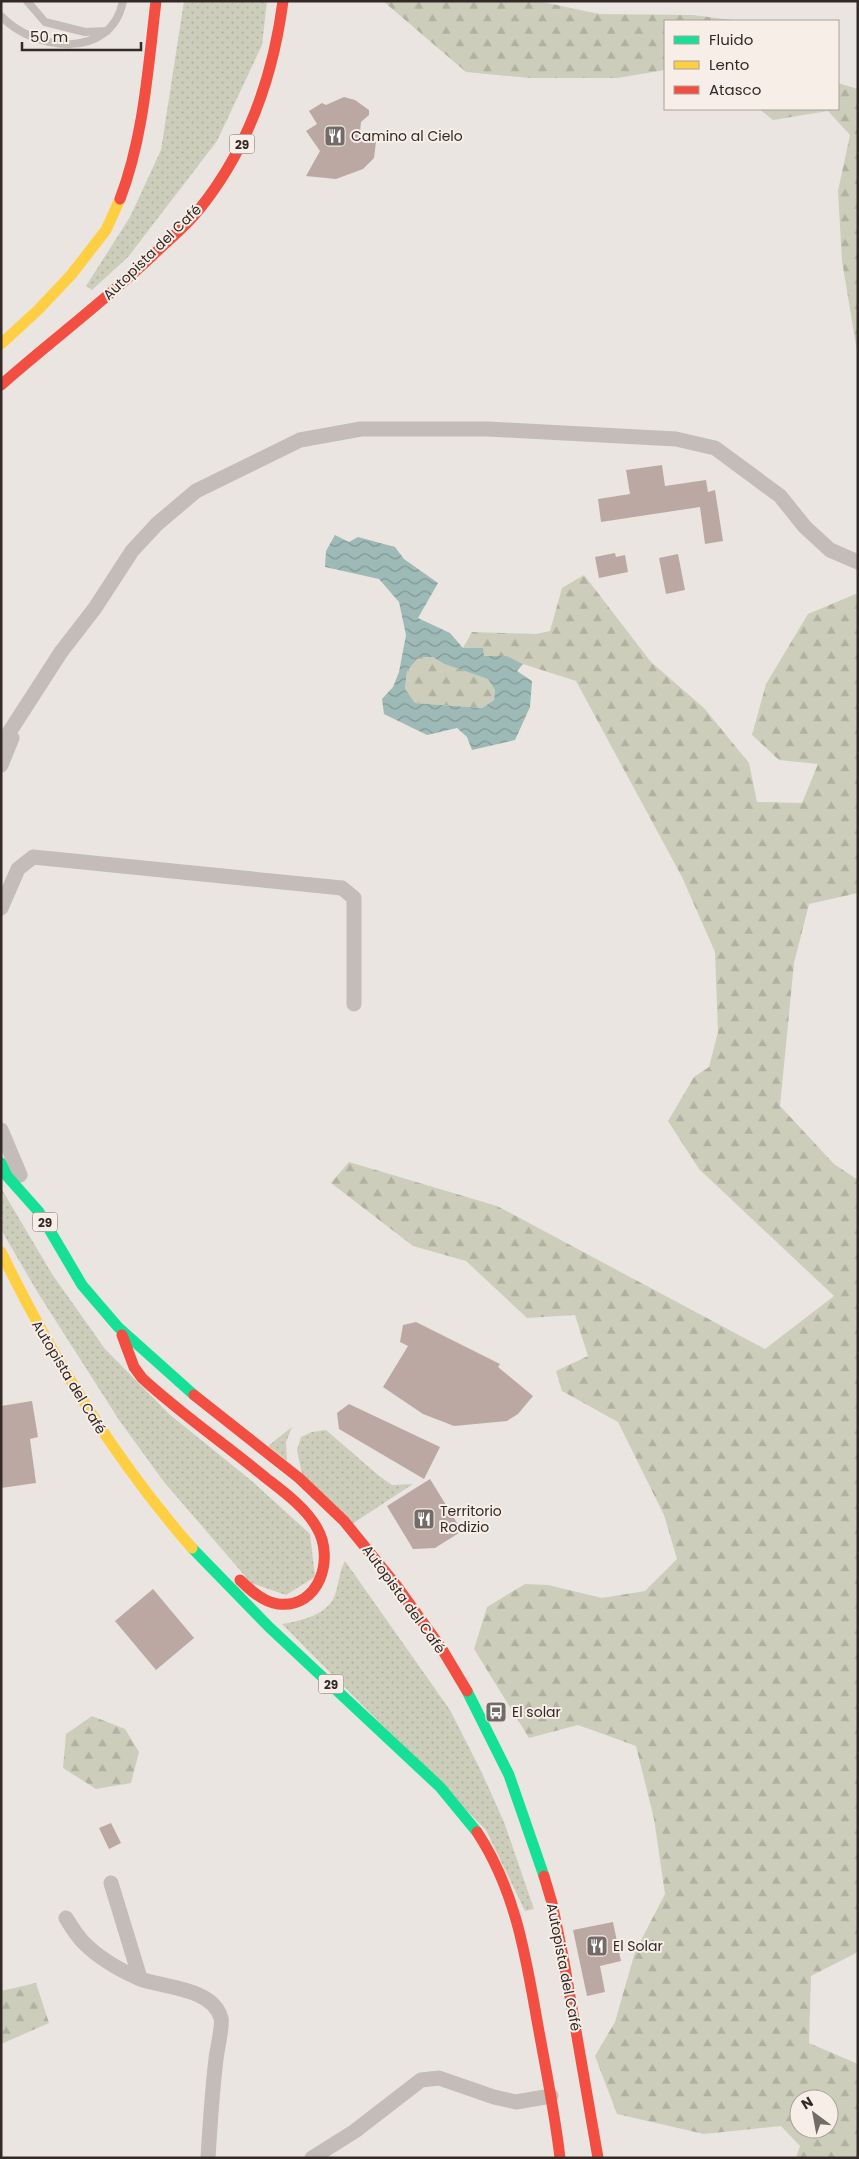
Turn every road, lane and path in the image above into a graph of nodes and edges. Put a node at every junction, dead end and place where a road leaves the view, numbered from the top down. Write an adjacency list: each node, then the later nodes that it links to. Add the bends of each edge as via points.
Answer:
1 (27, 1): 7 (lane, via 46,22 85,32)
2 (123, 1): 7 (lane, via 120,14)
3 (156, 1): 8 (highway, via 139,130 126,179)
4 (283, 1): 10 (highway, Autopista del Café / 29, via 276,53 254,120 228,169 196,213)
5 (1, 16): 7 (lane, via 35,39 64,44 100,38)
6 (165, 23): 8 (highway, via 147,147 131,187)
7 (107, 31)
8 (109, 224): 11 (highway, via 72,276)
9 (158, 236): 10 (highway)
10 (148, 259): 14 (highway, Autopista del Café / 29)
11 (42, 309): 12 (street); 13 (highway)
12 (1, 336)
13 (1, 344)
14 (1, 385)
15 (858, 562): 16 (street, via 830,550 805,527 780,496 715,448 676,439 627,436 488,429 361,429 300,440 196,491 157,524 132,551)
16 (28, 704): 17 (street); 18 (street)
17 (1, 745)
18 (1, 765)
19 (1, 908): 20 (street, via 18,869 33,857 342,888 354,898)
20 (354, 1004)
21 (1, 1130): 23 (street)
22 (1, 1163): 23 (highway, Autopista del Café / 29, via 7,1176)
23 (39, 1212): 27 (highway, Autopista del Café / 29, via 82,1285)
24 (1, 1252): 26 (highway, Autopista del Café / 29)
25 (1, 1268): 26 (street)
26 (15, 1281): 28 (highway, Autopista del Café / 29)
27 (118, 1327): 30 (highway, via 137,1372 306,1513 325,1544 326,1560 319,1584 311,1593 289,1604 278,1604 254,1593); 38 (highway, Autopista del Café / 29, via 184,1387 297,1477 344,1521 396,1585 465,1688 509,1775 552,1903)
28 (86, 1409): 29 (highway, via 116,1433); 34 (highway, Autopista del Café / 29, via 133,1476 197,1552 251,1608 440,1786 475,1830 502,1876 512,1902)
29 (140, 1464)
30 (220, 1560)
31 (111, 1883): 33 (street)
32 (66, 1918): 33 (street, via 84,1942 100,1955)
33 (140, 1978): 35 (street, via 206,1998 220,2016 222,2025 213,2082)
34 (551, 2096): 36 (street, via 516,2102 439,2078 422,2080 355,2131); 37 (highway, Autopista del Café / 29)
35 (208, 2158)
36 (312, 2158)
37 (560, 2158)
38 (598, 2158)

